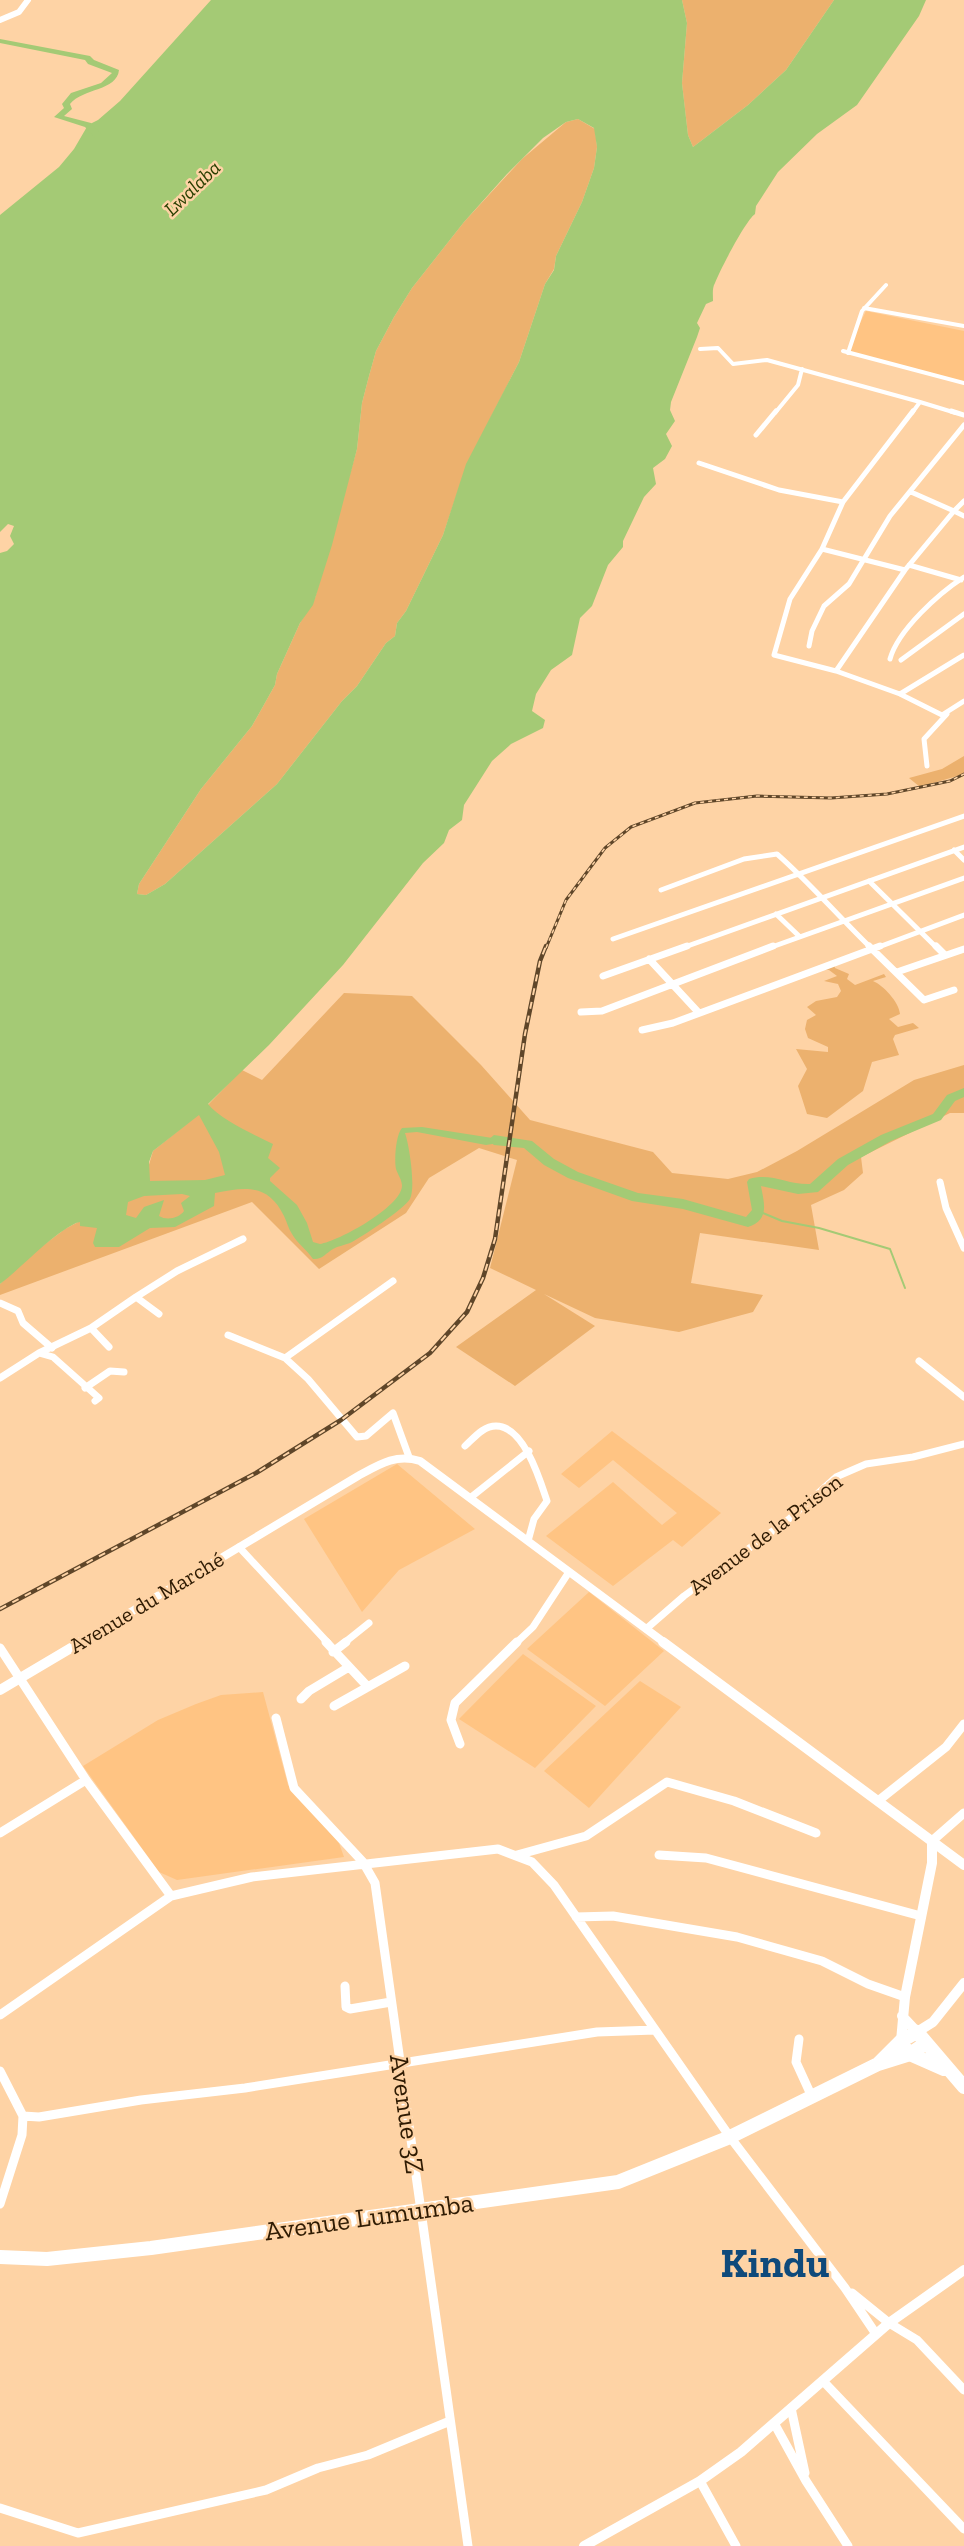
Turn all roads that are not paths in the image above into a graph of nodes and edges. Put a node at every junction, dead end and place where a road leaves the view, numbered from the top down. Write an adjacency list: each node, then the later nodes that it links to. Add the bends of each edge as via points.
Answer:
1 (28, 0): 2 (main road, via 19,12)
2 (0, 20)
3 (886, 285): 4 (street)
4 (864, 308): 5 (street); 8 (street, via 845,352)
5 (964, 326)
6 (700, 349): 7 (street, via 718,348 733,364 767,360)
7 (802, 369): 9 (street); 12 (street, via 798,385)
8 (964, 383)
9 (920, 402): 10 (street); 16 (street)
10 (964, 415)
11 (964, 424): 14 (street)
12 (756, 435)
13 (699, 463): 16 (street, via 779,490)
14 (911, 492): 17 (street); 20 (street, via 890,516)
15 (964, 501): 17 (street)
16 (843, 502): 19 (street)
17 (954, 511): 18 (street); 21 (street)
18 (964, 516)
19 (822, 549): 20 (street); 29 (street, via 791,598 773,654)
20 (863, 560): 22 (street); 25 (street, via 849,584 824,606)
21 (909, 565): 22 (street); 23 (street)
22 (905, 570): 29 (street)
23 (963, 579): 27 (street, via 947,588 910,626 893,648)
24 (964, 614): 28 (street)
25 (809, 646)
26 (964, 655): 30 (street)
27 (890, 659)
28 (901, 660)
29 (836, 671): 30 (street)
30 (900, 694): 32 (street)
31 (964, 701): 32 (street)
32 (947, 714): 33 (street, via 924,739)
33 (927, 765)
34 (964, 816): 38 (street)
35 (964, 847): 36 (street)
36 (954, 850): 37 (street); 40 (street)
37 (964, 860)
38 (801, 875): 41 (street, via 773,853 744,859); 42 (street); 49 (street)
39 (964, 878): 43 (street)
40 (869, 881): 42 (street); 43 (street)
41 (661, 890)
42 (820, 898): 44 (street); 46 (street)
43 (891, 903): 46 (street); 47 (street)
44 (776, 914): 48 (street); 53 (street)
45 (964, 915): 47 (street)
46 (842, 920): 48 (street); 50 (street)
47 (920, 931): 50 (street); 52 (street)
48 (799, 936): 56 (street)
49 (613, 939)
50 (871, 948): 54 (street); 59 (street)
51 (964, 949): 52 (street)
52 (945, 955): 54 (street)
53 (649, 959): 55 (street); 56 (street)
54 (897, 972): 57 (street, via 925,1000)
55 (603, 975)
56 (672, 984): 58 (street, via 602,1011); 59 (street)
57 (954, 990)
58 (581, 1012)
59 (699, 1013): 60 (street)
60 (642, 1030)
61 (940, 1182): 63 (street, via 946,1208)
62 (243, 1239): 65 (street, via 177,1271)
63 (964, 1248)
64 (393, 1281): 73 (street)
65 (136, 1297): 67 (street); 68 (street)
66 (0, 1303): 71 (street, via 19,1312 23,1323)
67 (159, 1314)
68 (91, 1328): 70 (street); 71 (street)
69 (228, 1335): 73 (street)
70 (109, 1347)
71 (52, 1348): 72 (street)
72 (39, 1353): 76 (street); 77 (street, via 53,1357)
73 (285, 1358): 83 (street, via 357,1437 366,1436 393,1413)
74 (919, 1361): 78 (street)
75 (124, 1372): 77 (street, via 110,1371)
76 (0, 1378)
77 (86, 1388): 79 (street, via 99,1398)
78 (962, 1393)
79 (95, 1401)
80 (964, 1444): 89 (street, Avenue de la Prison, via 866,1464 836,1477 789,1519)
81 (465, 1446): 82 (street, via 484,1429 497,1426 507,1430)
82 (529, 1451): 84 (street); 85 (street, via 547,1501 534,1519)
83 (409, 1457): 84 (street); 86 (street, Avenue du Marché, via 388,1459)
84 (470, 1498): 85 (street)
85 (528, 1541): 87 (street)
86 (239, 1547): 91 (street); 94 (street, Avenue du Marché)
87 (569, 1572): 89 (street); 101 (street, via 533,1627 450,1708)
88 (369, 1623): 91 (street)
89 (646, 1629): 103 (street)
90 (0, 1648): 94 (street)
91 (333, 1652): 93 (street)
92 (405, 1666): 95 (street)
93 (349, 1667): 95 (street); 97 (street)
94 (21, 1677): 96 (street, Avenue du Marché); 102 (street)
95 (368, 1687): 98 (street)
96 (0, 1690)
97 (301, 1699)
98 (334, 1706)
99 (276, 1718): 110 (street, Avenue 3Z, via 292,1785)
100 (964, 1724): 103 (street, via 949,1747 891,1786)
101 (460, 1744)
102 (86, 1780): 105 (street); 112 (street)
103 (878, 1802): 107 (street)
104 (964, 1813): 107 (street)
105 (0, 1833)
106 (816, 1833): 109 (street, via 734,1801 667,1782 586,1836)
107 (932, 1841): 111 (street); 113 (street, via 932,1863)
108 (659, 1855): 113 (street, via 706,1858)
109 (515, 1856): 110 (street, via 489,1848); 114 (street, via 532,1862 554,1884)
110 (363, 1862): 112 (street, via 252,1877); 118 (street, Avenue 3Z, via 375,1883)
111 (964, 1865)
112 (171, 1896): 119 (street)
113 (921, 1916): 117 (street)
114 (576, 1917): 117 (street, via 613,1916 737,1937 822,1960 868,1984); 122 (street)
115 (964, 1983): 121 (street)
116 (345, 1986): 118 (street, via 348,2008)
117 (905, 1997): 120 (street)
118 (391, 2002): 128 (street, Avenue 3Z)
119 (0, 2015)
120 (902, 2016): 123 (street); 125 (street)
121 (933, 2022): 123 (street); 126 (street)
122 (655, 2030): 128 (street, via 597,2032); 135 (street)
123 (917, 2032): 125 (main road); 126 (main road)
124 (800, 2039): 133 (street, via 794,2050 796,2065)
125 (902, 2042): 127 (main road); 129 (main road)
126 (926, 2043): 127 (main road); 130 (main road)
127 (910, 2054): 129 (main road); 130 (main road)
128 (400, 2063): 134 (street, via 39,2117); 137 (street, Avenue 3Z)
129 (878, 2064): 133 (main road, Avenue Lumumba)
130 (947, 2070): 132 (main road)
131 (0, 2071): 134 (street)
132 (964, 2087)
133 (812, 2097): 135 (main road, Avenue Lumumba)
134 (23, 2116): 136 (street, via 22,2135)
135 (730, 2137): 137 (main road, Avenue Lumumba, via 618,2182); 140 (street)
136 (0, 2204)
137 (420, 2210): 138 (main road, Avenue Lumumba, via 151,2248 47,2259); 146 (street, Avenue 3Z)
138 (0, 2257)
139 (964, 2270): 141 (street)
140 (845, 2288): 141 (street); 142 (street)
141 (889, 2323): 142 (street); 144 (street, via 917,2340)
142 (876, 2334): 143 (street)
143 (823, 2381): 145 (street); 151 (street)
144 (964, 2390)
145 (791, 2408): 147 (street); 149 (street)
146 (450, 2421): 150 (street, via 368,2455 318,2468 266,2490 78,2533); 152 (street, Avenue 3Z)
147 (774, 2423): 148 (street); 149 (street)
148 (700, 2481): 153 (street); 154 (street)
149 (806, 2481): 155 (street)
150 (0, 2508)
151 (964, 2529)
152 (468, 2546)
153 (584, 2546)
154 (736, 2546)
155 (848, 2546)

